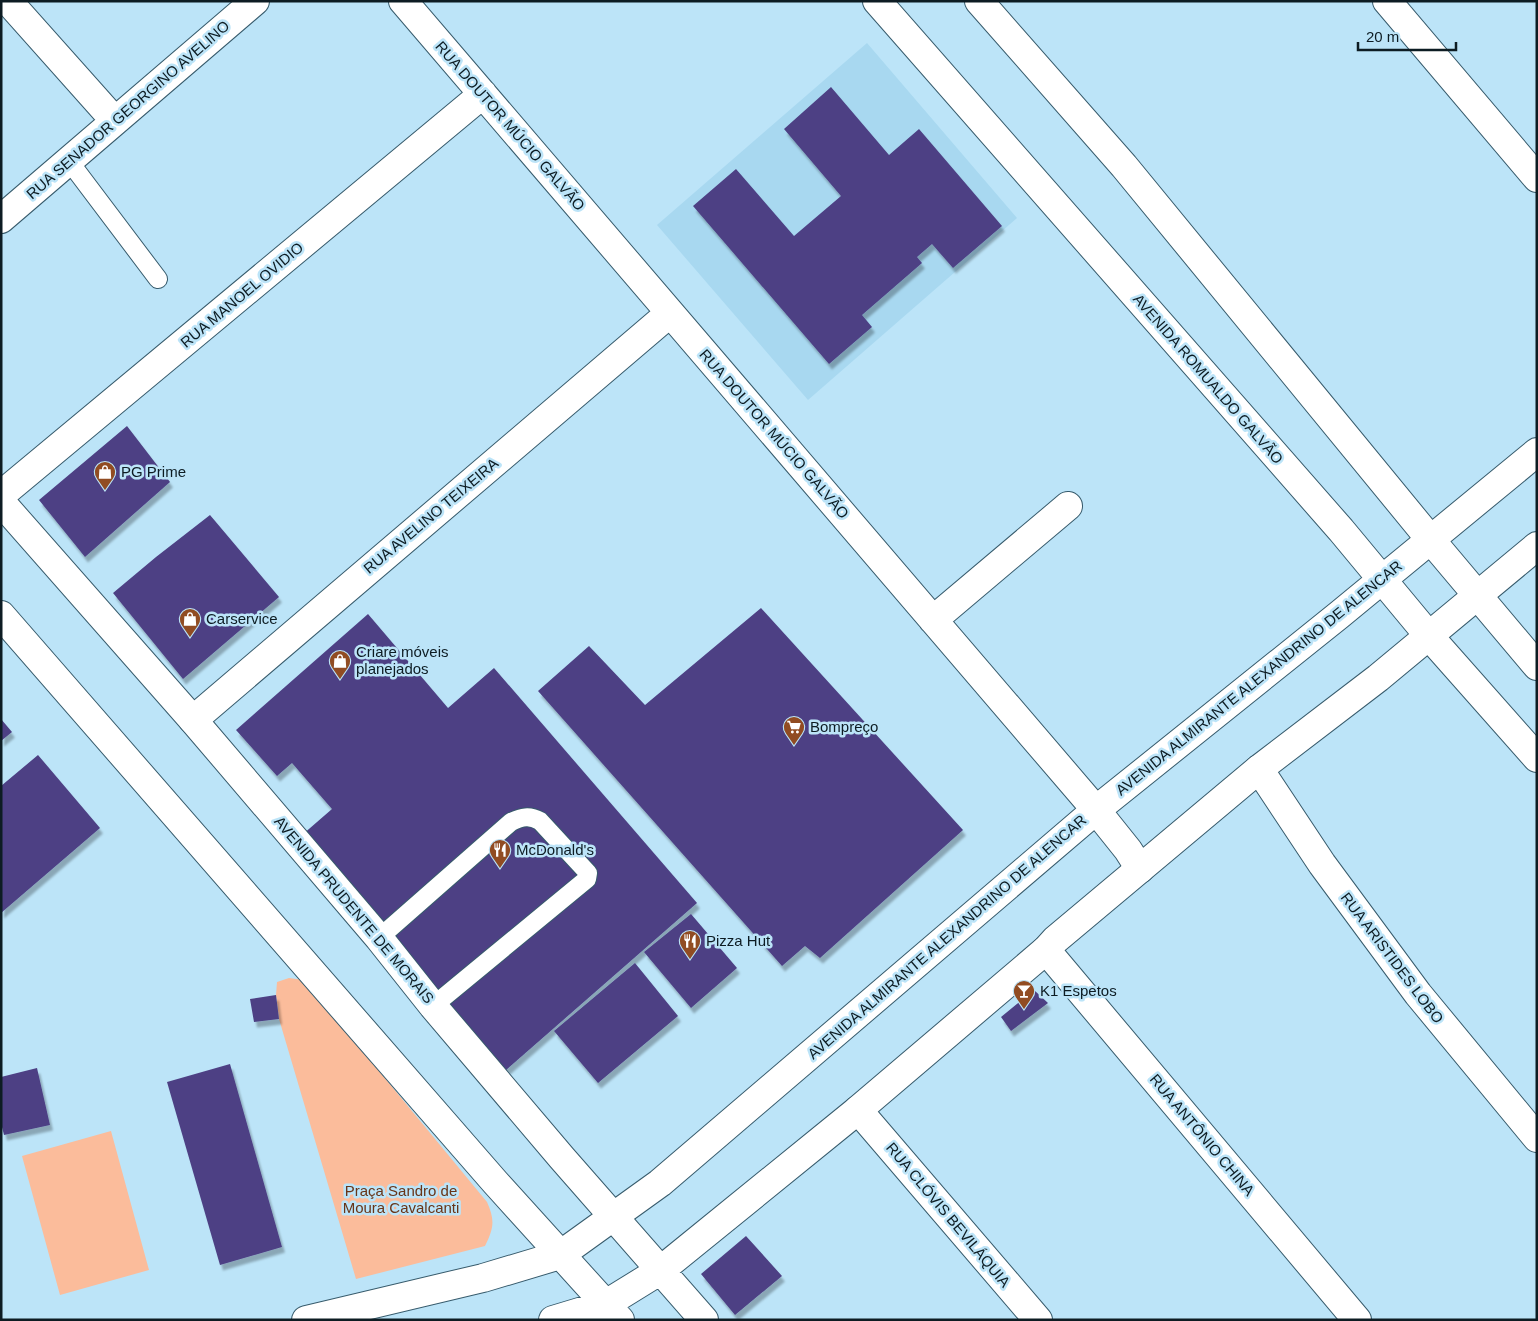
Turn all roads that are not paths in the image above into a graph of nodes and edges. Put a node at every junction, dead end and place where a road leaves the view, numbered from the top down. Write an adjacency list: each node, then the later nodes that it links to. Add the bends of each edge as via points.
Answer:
1 (8, 1): 8 (main road)
2 (255, 1): 8 (main road, RUA SENADOR GEORGINO AVELINO)
3 (403, 1): 7 (main road, RUA DOUTOR MÚCIO GALVÃO)
4 (877, 1): 20 (main road, AVENIDA ROMUALDO GALVÃO)
5 (979, 1): 18 (main road, via 1124,166)
6 (1387, 1): 10 (main road)
7 (482, 94): 13 (main road, RUA DOUTOR MÚCIO GALVÃO); 15 (main road, RUA MANOEL OVIDIO)
8 (115, 122): 9 (main road, RUA SENADOR GEORGINO AVELINO)
9 (69, 161): 11 (main road, RUA SENADOR GEORGINO AVELINO); 12 (lane)
10 (1537, 178)
11 (1, 220)
12 (158, 279)
13 (670, 313): 23 (main road, RUA DOUTOR MÚCIO GALVÃO); 26 (main road, RUA AVELINO TEIXEIRA)
14 (1537, 452): 18 (main road, AVENIDA ALMIRANTE ALEXANDRINO DE ALENCAR)
15 (1, 495)
16 (1, 502): 26 (main road, AVENIDA PRUDENTE DE MORAIS)
17 (1068, 506): 23 (main road)
18 (1430, 539): 20 (main road, AVENIDA ALMIRANTE ALEXANDRINO DE ALENCAR); 21 (main road)
19 (1537, 546): 21 (main road)
20 (1382, 579): 24 (main road, AVENIDA ROMUALDO GALVÃO); 29 (main road, AVENIDA ALMIRANTE ALEXANDRINO DE ALENCAR)
21 (1477, 595): 24 (main road); 25 (main road)
22 (1, 615): 37 (main road)
23 (933, 620): 29 (main road, RUA DOUTOR MÚCIO GALVÃO)
24 (1429, 636): 27 (main road, AVENIDA ROMUALDO GALVÃO); 28 (main road)
25 (1537, 666)
26 (193, 720): 31 (main road, AVENIDA PRUDENTE DE MORAIS)
27 (1537, 758)
28 (1260, 769): 30 (main road); 35 (main road, RUA ARISTIDES LOBO, via 1322,864 1418,994)
29 (1096, 810): 30 (main road, RUA DOUTOR MÚCIO GALVÃO); 36 (main road, AVENIDA ALMIRANTE ALEXANDRINO DE ALENCAR, via 660,1183)
30 (1140, 869): 32 (main road)
31 (379, 938): 33 (main road, AVENIDA PRUDENTE DE MORAIS); 33 (lane, via 511,822 522,817 533,816 540,821 588,873 587,879)
32 (1046, 950): 34 (main road); 44 (main road, RUA ANTÔNIO CHINA)
33 (433, 1006): 36 (main road, AVENIDA PRUDENTE DE MORAIS)
34 (858, 1110): 38 (main road); 43 (main road, RUA CLÓVIS BEVILÁQUIA)
35 (1537, 1138)
36 (615, 1216): 37 (main road, AVENIDA ALMIRANTE ALEXANDRINO DE ALENCAR); 38 (main road, AVENIDA PRUDENTE DE MORAIS)
37 (560, 1256): 39 (main road); 40 (main road, AVENIDA ALMIRANTE ALEXANDRINO DE ALENCAR, via 483,1278)
38 (661, 1270): 39 (main road); 42 (main road, AVENIDA PRUDENTE DE MORAIS)
39 (613, 1312): 41 (main road)
40 (306, 1320)
41 (553, 1320)
42 (704, 1320)
43 (1038, 1320)
44 (1358, 1320)

